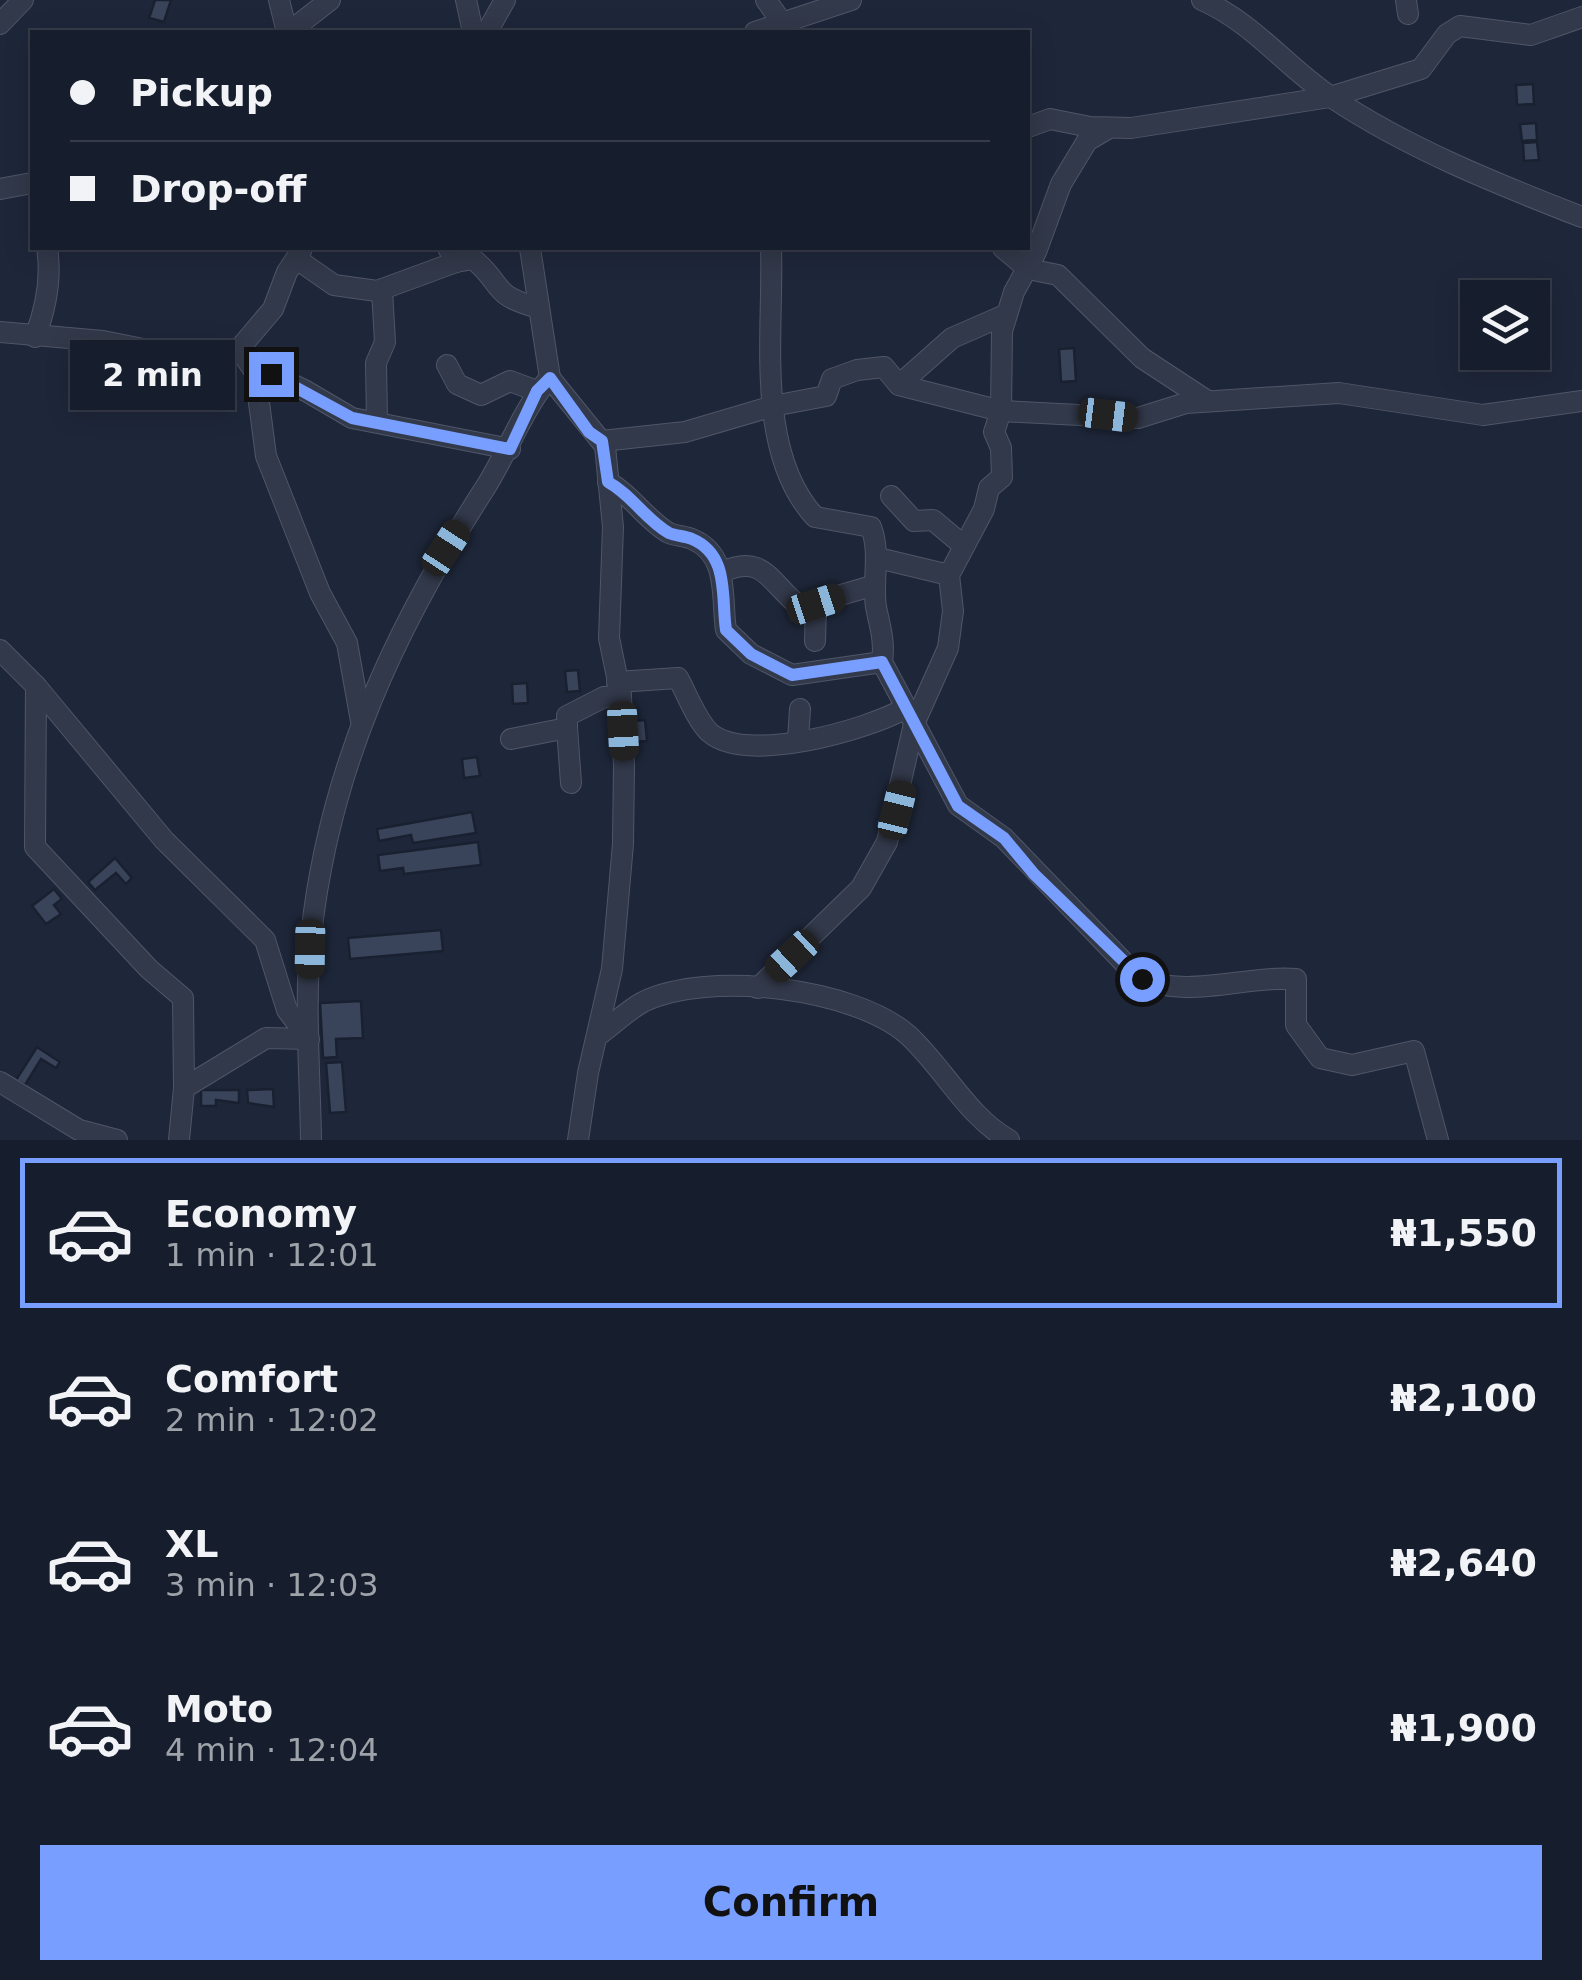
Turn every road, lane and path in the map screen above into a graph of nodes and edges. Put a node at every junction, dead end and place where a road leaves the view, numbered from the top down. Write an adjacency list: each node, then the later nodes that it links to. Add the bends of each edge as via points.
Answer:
1 (23, 0): 10 (street)
2 (280, 0): 12 (street)
3 (330, 0): 13 (street)
4 (466, 0): 14 (street)
5 (505, 0): 15 (street)
6 (766, 0): 11 (street)
7 (851, 0): 11 (street)
8 (1202, 0): 16 (street, via 1236,15)
9 (1582, 17): 16 (street, via 1531,35 1460,26 1421,69)
10 (0, 24)
11 (784, 27)
12 (288, 30)
13 (291, 30)
14 (473, 30)
15 (488, 30)
16 (1330, 96): 18 (street); 21 (street, via 1436,155)
17 (1030, 126): 18 (street, via 1050,119)
18 (1110, 128): 28 (street, via 1087,142 1061,184)
19 (30, 188): 20 (street)
20 (0, 189)
21 (1582, 217)
22 (47, 250): 33 (street, via 46,306)
23 (530, 250): 30 (street)
24 (772, 250): 41 (street, via 767,316)
25 (1006, 250): 28 (street)
26 (300, 254): 29 (street, via 334,285); 34 (street, via 273,309)
27 (452, 254): 29 (street); 30 (street, via 473,259 501,294)
28 (1028, 268): 31 (street); 39 (street, via 1058,275 1142,358)
29 (382, 290): 43 (street)
30 (539, 308): 37 (street)
31 (1007, 314): 38 (street, via 952,338); 42 (street)
32 (0, 332): 33 (street)
33 (36, 337): 34 (street, via 104,341 192,359 223,359)
34 (239, 349): 36 (street)
35 (447, 365): 37 (street, via 457,384 481,395 510,381)
36 (255, 372): 43 (street, via 352,418); 61 (street, via 266,456 347,643)
37 (543, 385): 44 (street); 45 (street)
38 (899, 385): 41 (street, via 884,367 856,370 832,379 826,396); 42 (street)
39 (1206, 400): 40 (street, via 1339,393 1483,415); 42 (street, via 1144,418)
40 (1582, 401)
41 (773, 406): 44 (street, via 685,432); 49 (street, via 796,494 814,517 866,523)
42 (1000, 410): 48 (street, via 994,432 1002,448 1002,477 989,488)
43 (377, 421): 45 (street)
44 (602, 441): 46 (street)
45 (510, 449): 61 (street, via 425,581)
46 (608, 482): 50 (street, via 667,531 694,540); 58 (street, via 608,638)
47 (891, 496): 48 (street, via 914,521 933,520)
48 (964, 546): 51 (street)
49 (878, 558): 51 (street); 52 (street)
50 (722, 572): 53 (street, via 743,562 762,567 800,608); 56 (street, via 726,630 755,656 792,675)
51 (950, 575): 60 (street, via 948,648)
52 (875, 585): 53 (street); 56 (street)
53 (816, 604): 54 (street)
54 (815, 641)
55 (0, 650): 57 (street)
56 (882, 662): 60 (street)
57 (36, 686): 68 (street, via 164,840 265,940 288,1010); 70 (street, via 35,848 183,998)
58 (619, 689): 62 (street, via 567,716); 64 (street, via 678,678 708,731 734,745); 67 (street, via 624,844)
59 (800, 710): 64 (street)
60 (909, 717): 64 (street); 66 (street, via 897,810 876,866); 76 (street, via 958,806 1004,838 1133,974 1175,988 1296,979 1296,1025 1320,1058 1352,1065 1414,1051)
61 (361, 723): 68 (street, via 334,810 311,931)
62 (567, 728): 63 (street); 65 (street)
63 (511, 739)
64 (798, 740)
65 (571, 783)
66 (758, 988): 67 (street, via 665,996 641,1004); 75 (street, via 817,994 881,1015 906,1034 972,1111)
67 (600, 1034): 74 (street)
68 (308, 1038): 70 (street, via 266,1038); 73 (street)
69 (0, 1082): 71 (street, via 79,1130)
70 (184, 1088): 72 (street)
71 (117, 1140)
72 (179, 1140)
73 (311, 1140)
74 (578, 1140)
75 (1009, 1140)
76 (1438, 1140)

